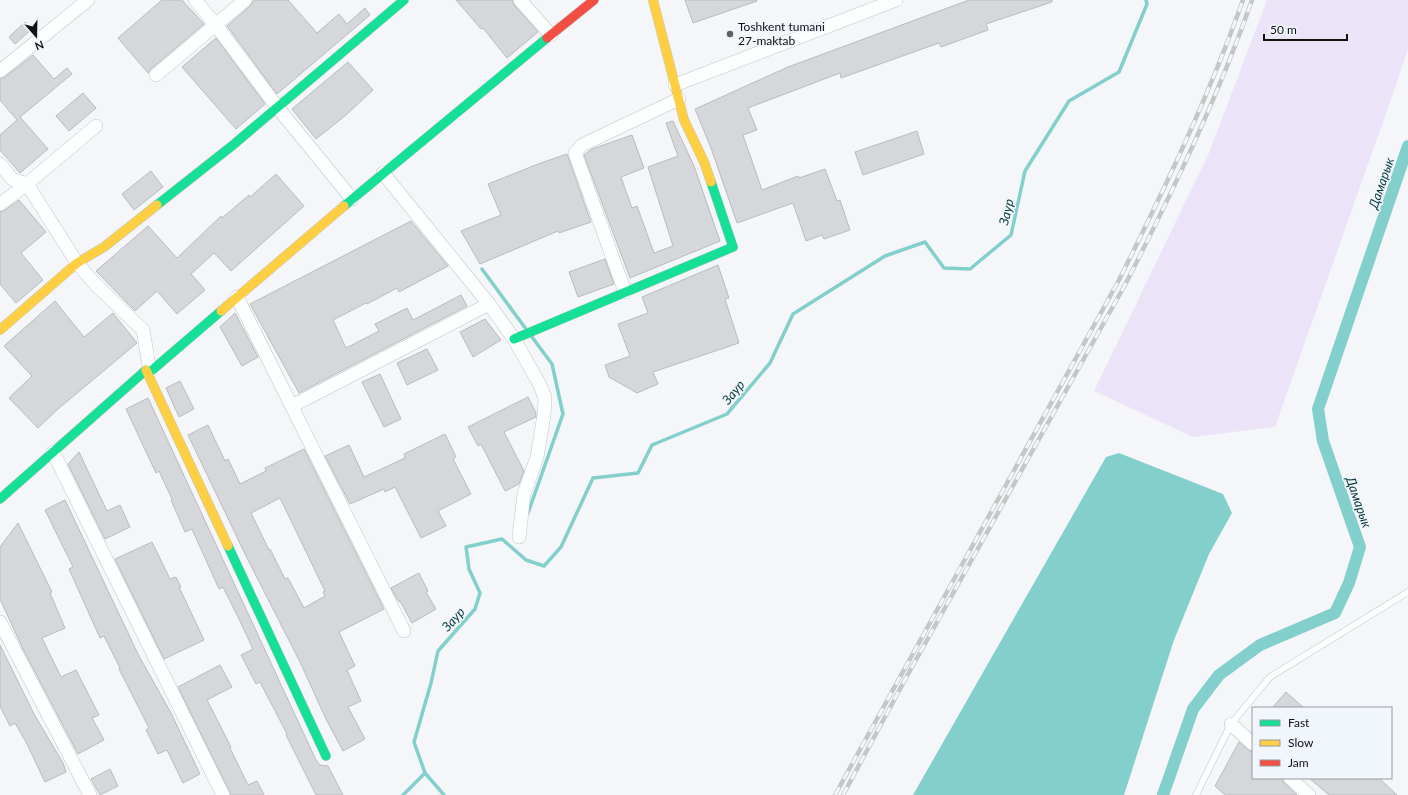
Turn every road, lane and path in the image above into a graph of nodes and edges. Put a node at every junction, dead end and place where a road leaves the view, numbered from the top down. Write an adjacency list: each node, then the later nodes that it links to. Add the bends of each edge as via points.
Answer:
1 (88, 0): 11 (street)
2 (195, 0): 9 (street)
3 (245, 0): 9 (street)
4 (404, 0): 15 (street)
5 (520, 0): 10 (street)
6 (594, 0): 10 (street)
7 (653, 0): 13 (street)
8 (896, 0): 13 (street)
9 (215, 24): 12 (street); 15 (street)
10 (551, 35): 18 (street)
11 (0, 71)
12 (156, 75)
13 (675, 85): 14 (street)
14 (679, 99): 23 (street, via 582,145 575,153); 23 (street, via 684,120 704,162 733,247)
15 (278, 108): 20 (street); 22 (street, via 104,247)
16 (96, 126): 19 (street)
17 (0, 164): 19 (street, via 12,179)
18 (383, 173): 20 (street); 25 (street)
19 (27, 184): 21 (street); 22 (street)
20 (352, 199): 24 (street)
21 (0, 204)
22 (77, 263): 26 (street); 28 (street, via 143,330)
23 (625, 292): 27 (street)
24 (237, 297): 28 (street); 29 (street)
25 (489, 304): 27 (street); 29 (street)
26 (0, 330)
27 (514, 339): 32 (street, via 545,398 537,457 524,494)
28 (148, 371): 30 (street); 38 (street)
29 (292, 406): 35 (street)
30 (53, 452): 31 (street); 41 (street)
31 (0, 499)
32 (519, 536)
33 (1408, 592): 36 (lane, via 1270,677)
34 (0, 622): 40 (street)
35 (404, 631)
36 (1231, 724): 37 (street); 42 (lane)
37 (1252, 743)
38 (326, 756)
39 (1291, 779): 43 (street)
40 (90, 795)
41 (223, 795)
42 (1196, 795)
43 (1309, 795)

